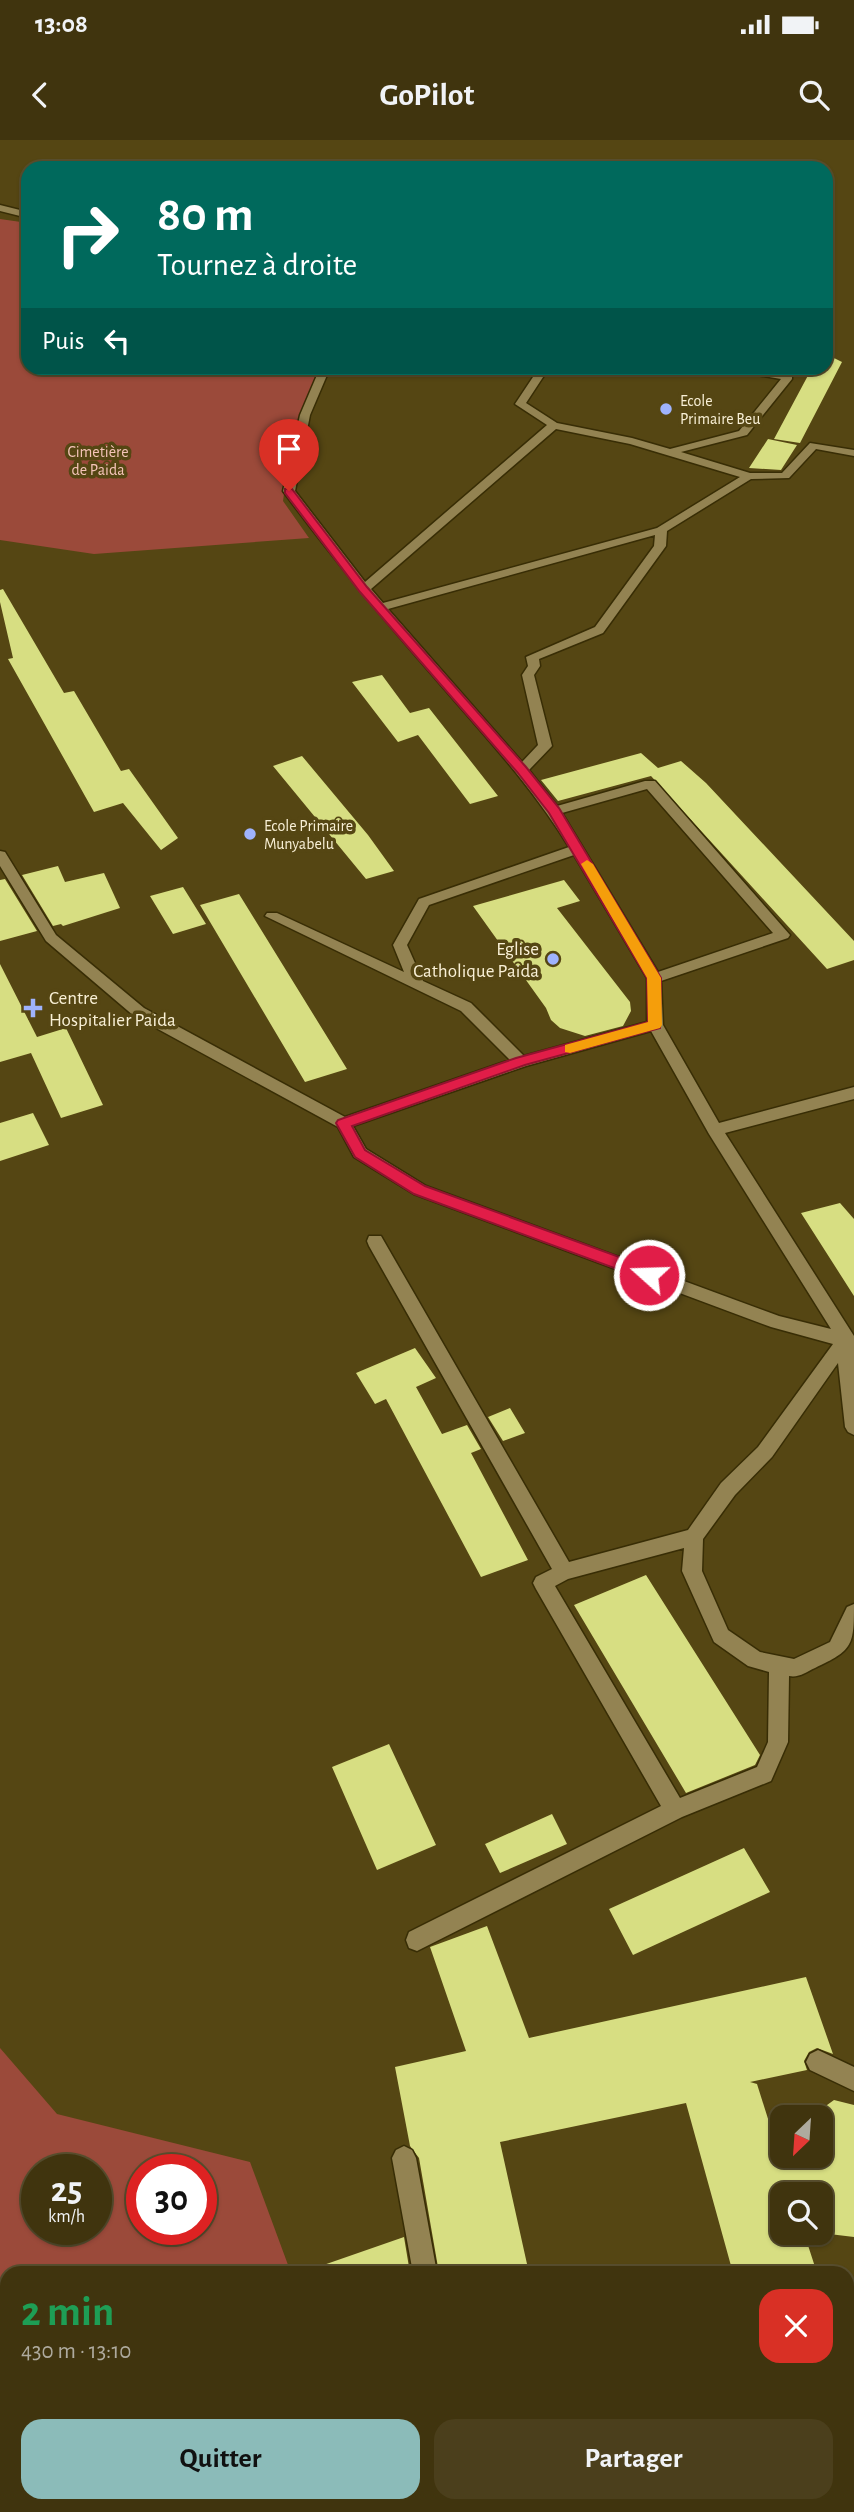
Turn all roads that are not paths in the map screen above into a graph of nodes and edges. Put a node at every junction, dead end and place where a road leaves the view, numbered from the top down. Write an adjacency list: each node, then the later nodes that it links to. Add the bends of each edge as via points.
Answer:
1 (0, 208): 2 (street)
2 (21, 213)
3 (322, 375): 11 (street, via 305,415 289,491)
4 (539, 375): 6 (street, via 520,404)
5 (777, 375): 7 (street, via 789,377 743,433)
6 (554, 425): 7 (street); 11 (street)
7 (670, 452): 9 (street)
8 (854, 453): 9 (street, via 814,445 785,476)
9 (749, 476): 10 (street)
10 (661, 530): 12 (street); 13 (street, via 660,546 599,630 533,657 528,675 545,746)
11 (364, 589): 12 (street)
12 (380, 608): 13 (street)
13 (522, 770): 14 (street)
14 (554, 811): 15 (street); 18 (street, via 650,784 783,935)
15 (578, 849): 18 (street); 19 (street, via 424,902 400,945)
16 (0, 855): 23 (street, via 51,938 139,1012)
17 (272, 916): 19 (street)
18 (654, 978): 20 (street)
19 (417, 984): 21 (street, via 466,1007)
20 (655, 1025): 21 (street); 24 (street)
21 (521, 1062): 23 (street)
22 (854, 1093): 24 (street)
23 (344, 1123): 26 (street, via 360,1153 420,1190)
24 (715, 1130): 26 (street)
25 (375, 1241): 29 (street)
26 (850, 1346): 27 (street); 28 (street, via 765,1452 728,1489)
27 (854, 1427)
28 (694, 1537): 29 (street); 32 (street, via 692,1571 721,1636 755,1660)
29 (564, 1572): 33 (street, via 543,1583)
30 (854, 1613): 31 (street)
31 (846, 1649): 32 (street, via 796,1668)
32 (779, 1665): 33 (street, via 778,1742 764,1774)
33 (675, 1810): 34 (street)
34 (417, 1940)
35 (818, 2062): 36 (street)
36 (854, 2079)
37 (404, 2158): 38 (street)
38 (424, 2266)

